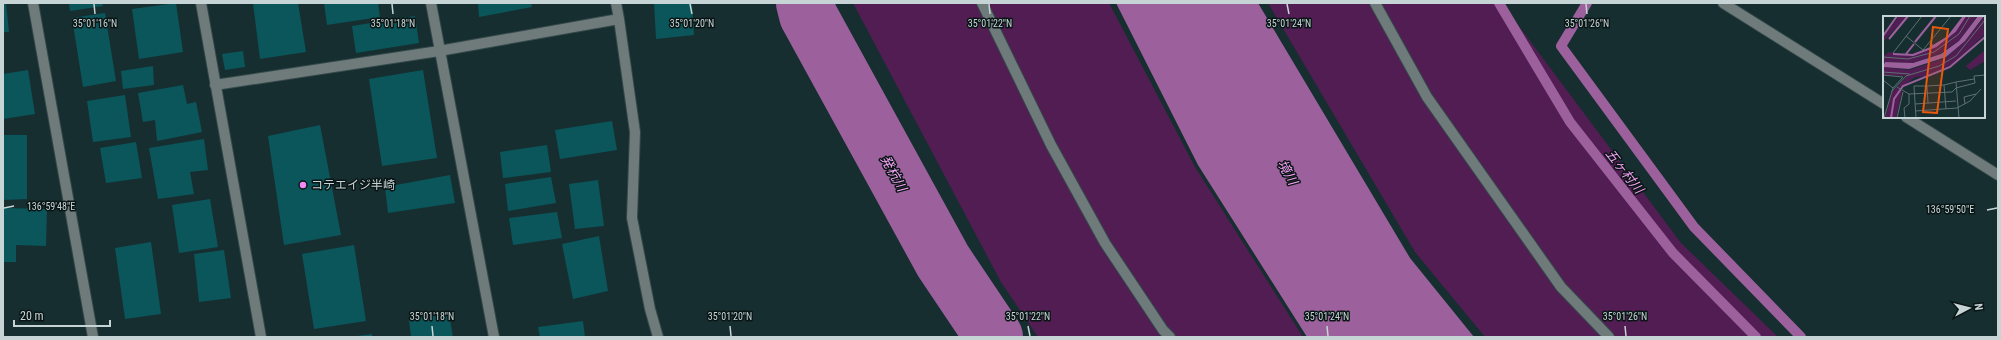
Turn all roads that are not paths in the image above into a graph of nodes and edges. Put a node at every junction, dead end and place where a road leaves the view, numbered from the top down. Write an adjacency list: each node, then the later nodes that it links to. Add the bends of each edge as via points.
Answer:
1 (33, 3): 14 (street)
2 (201, 3): 10 (street)
3 (431, 3): 9 (street)
4 (616, 3): 8 (street)
5 (982, 3): 18 (street, via 1051,145 1101,236)
6 (1375, 3): 19 (street, via 1427,97 1562,288)
7 (1723, 3): 11 (street)
8 (619, 19): 9 (street); 17 (street, via 635,132 632,218)
9 (439, 51): 10 (street); 16 (street)
10 (215, 85): 15 (street)
11 (1883, 103)
12 (1908, 118): 13 (street)
13 (1998, 175)
14 (94, 337)
15 (261, 337)
16 (494, 337)
17 (658, 337)
18 (1170, 337)
19 (1608, 337)

